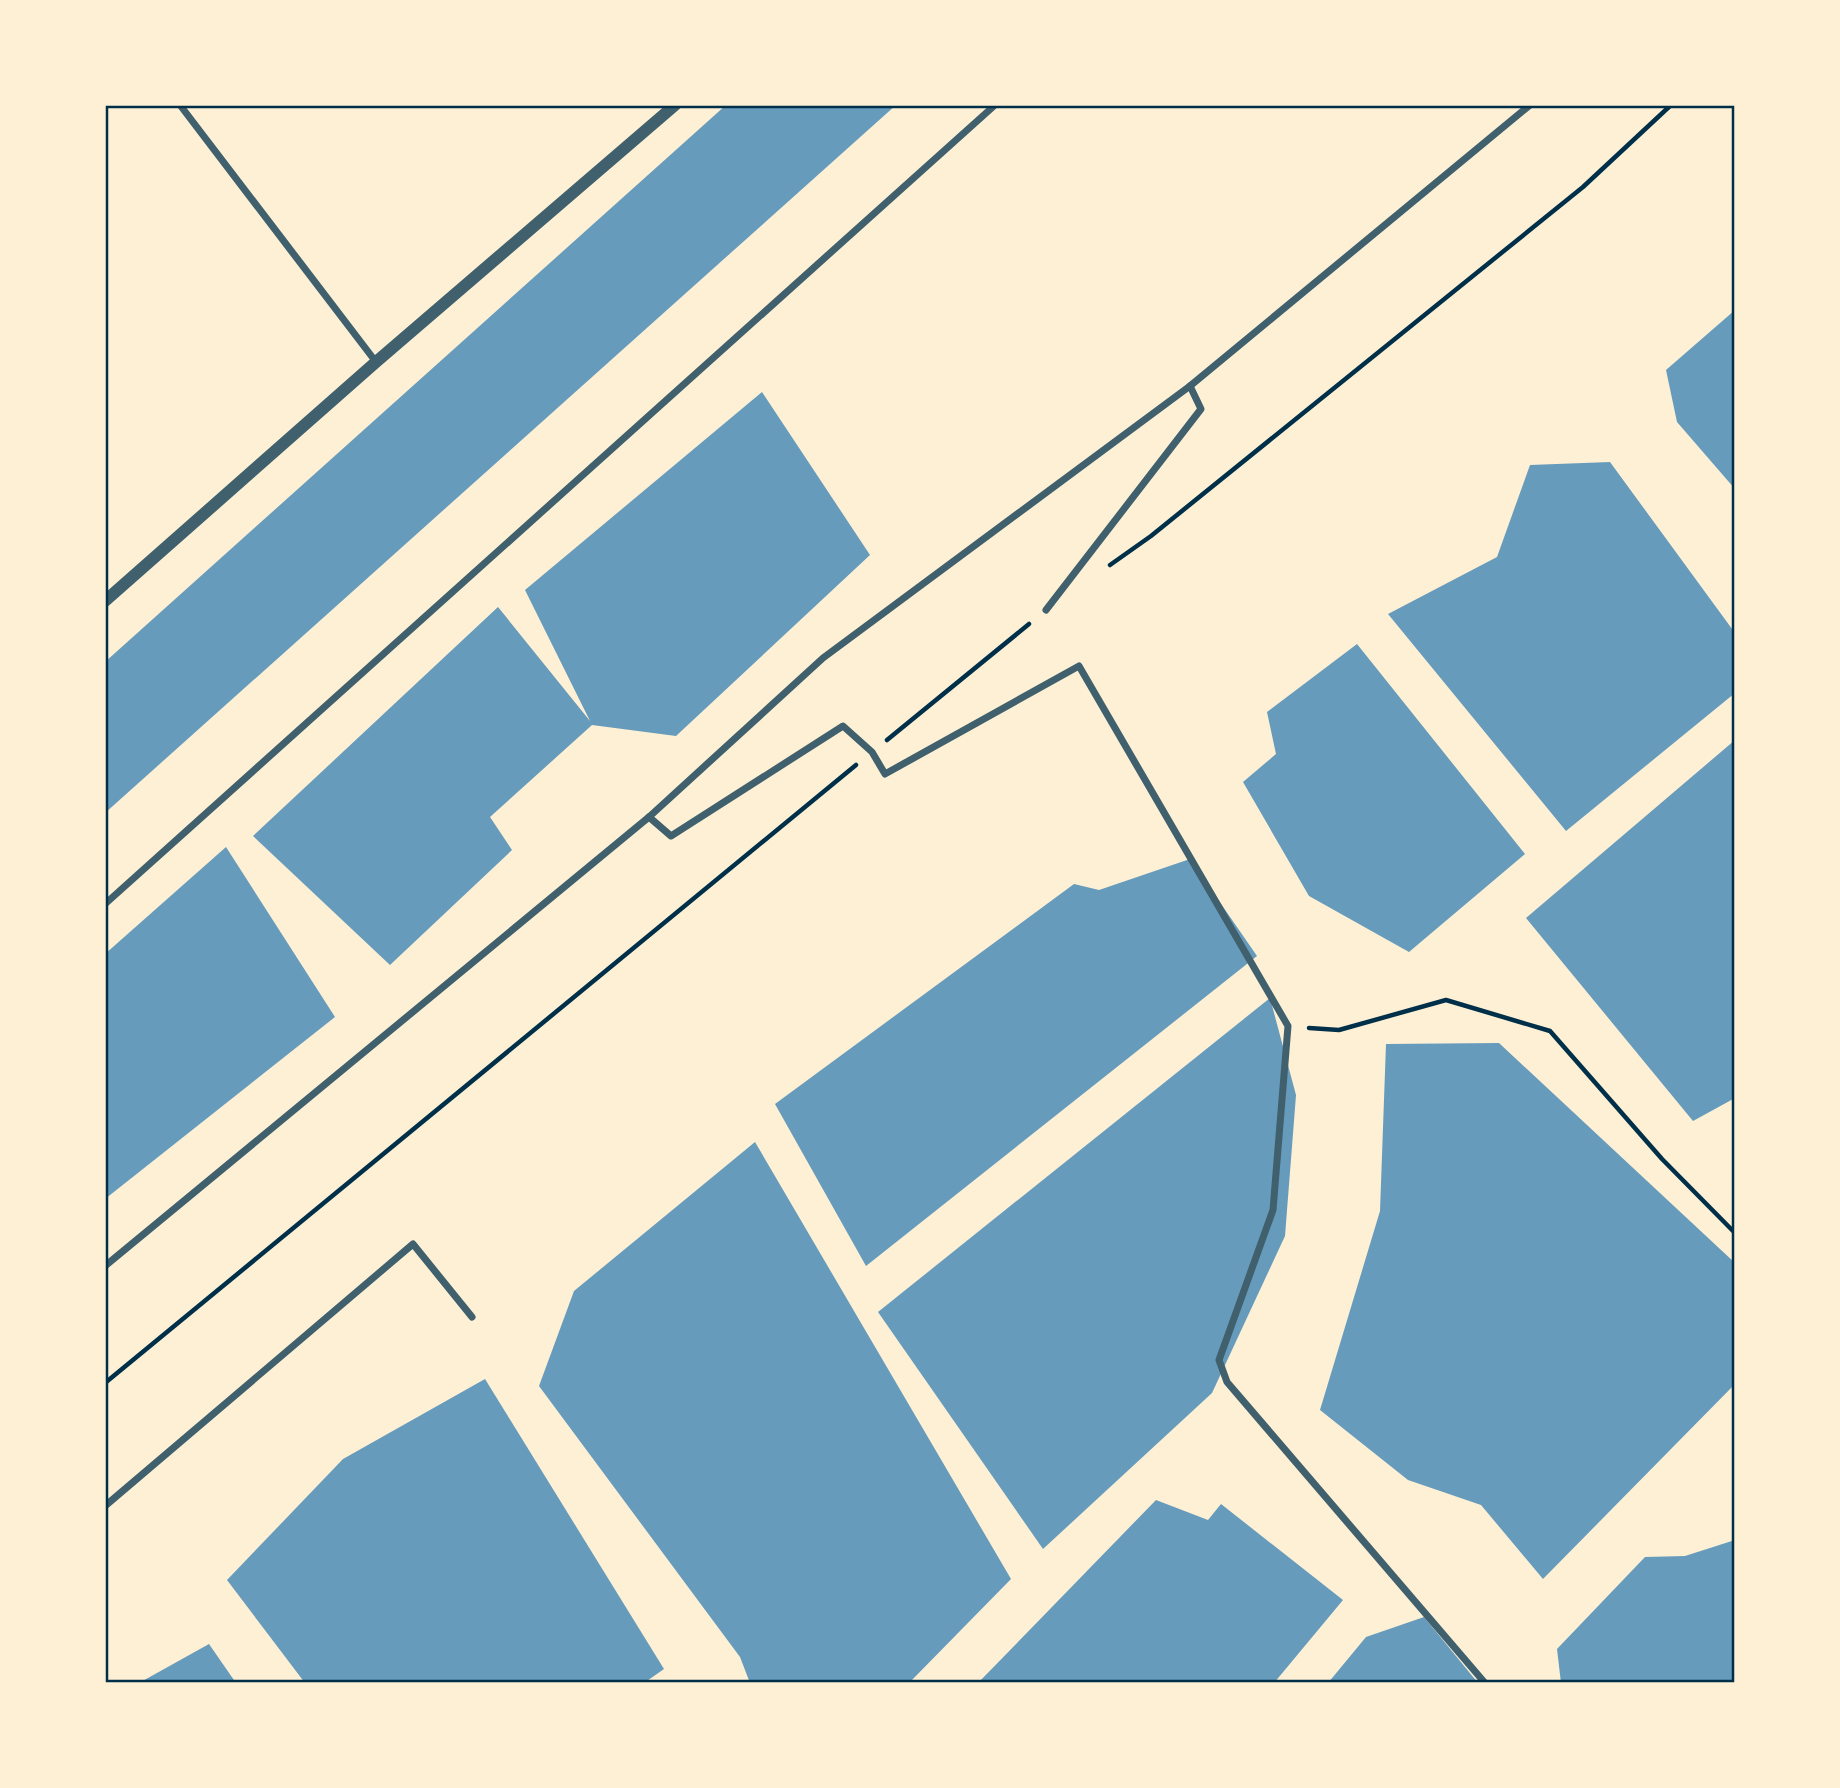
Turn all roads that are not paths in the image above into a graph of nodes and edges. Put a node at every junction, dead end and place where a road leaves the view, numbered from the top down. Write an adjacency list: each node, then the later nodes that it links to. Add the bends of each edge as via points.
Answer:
1 (180, 105): 5 (street)
2 (675, 105): 5 (street)
3 (995, 105): 10 (street)
4 (1530, 105): 6 (street)
5 (376, 362): 7 (street)
6 (1190, 386): 8 (street, via 1201,409); 9 (street, via 823,658)
7 (105, 601)
8 (1046, 610)
9 (649, 817): 11 (street); 14 (street, via 671,836 843,726 873,752 885,774 1079,666 1288,1026 1273,1210 1219,1360 1227,1382)
10 (105, 904)
11 (105, 1266)
12 (472, 1317): 13 (street, via 413,1244)
13 (105, 1506)
14 (1485, 1683)

